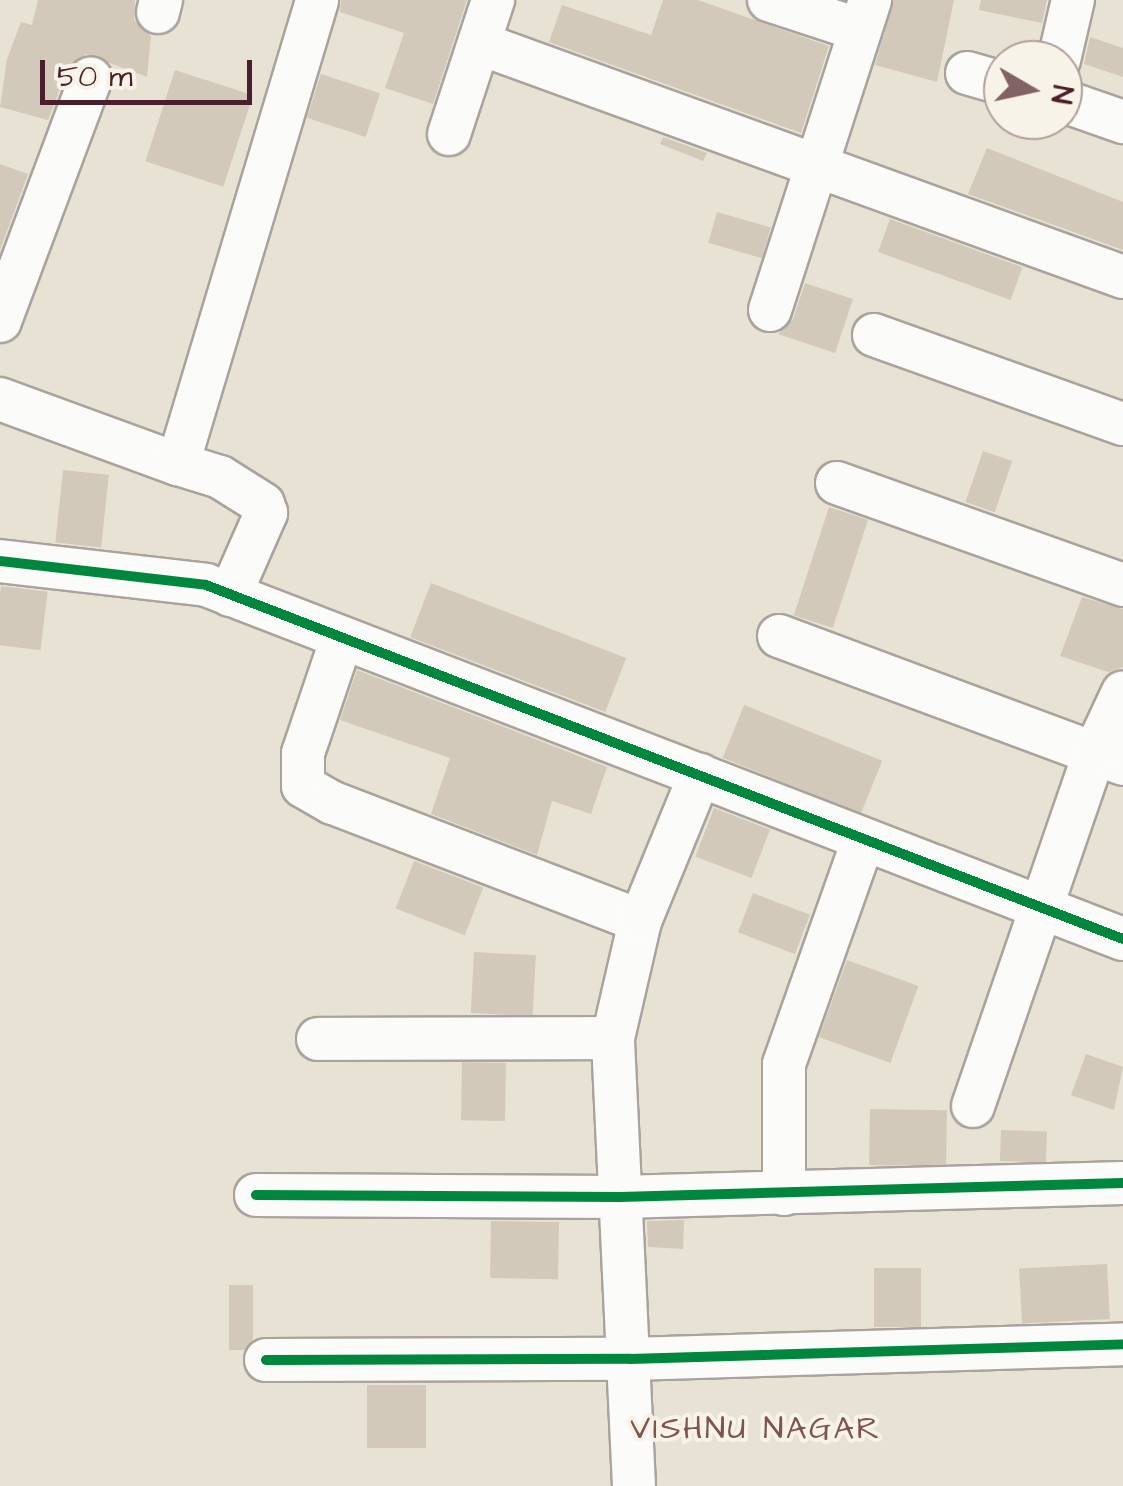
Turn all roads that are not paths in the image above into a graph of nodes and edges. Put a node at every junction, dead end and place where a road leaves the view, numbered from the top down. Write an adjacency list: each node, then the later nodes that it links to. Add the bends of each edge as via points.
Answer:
1 (316, 0): 19 (street)
2 (494, 0): 7 (street)
3 (769, 0): 5 (street)
4 (1073, 0): 6 (street)
5 (865, 15): 12 (street)
6 (1064, 40)
7 (480, 44): 11 (street); 12 (street)
8 (91, 78): 15 (street)
9 (1083, 109): 10 (street)
10 (1123, 122)
11 (449, 134)
12 (816, 168): 13 (street); 14 (street)
13 (1123, 277)
14 (770, 310)
15 (0, 321)
16 (874, 335): 18 (street)
17 (0, 399): 19 (street)
18 (1121, 418)
19 (178, 464): 23 (street, via 220,477 264,504 266,513)
20 (837, 483): 22 (street)
21 (0, 562): 23 (street, via 206,585)
22 (1123, 586)
23 (230, 595): 25 (street)
24 (779, 636): 27 (street)
25 (342, 638): 28 (street); 31 (street, via 303,754 303,786 333,804)
26 (1123, 692): 27 (street)
27 (1109, 759): 30 (street)
28 (700, 774): 29 (street); 31 (street)
29 (864, 841): 30 (street); 37 (street, via 784,1064)
30 (1044, 906): 32 (street); 35 (street)
31 (640, 921): 33 (street)
32 (1123, 938)
33 (612, 1038): 34 (street); 39 (street)
34 (318, 1039)
35 (974, 1106)
36 (1123, 1183): 37 (street)
37 (784, 1194): 39 (street)
38 (256, 1195): 39 (street)
39 (620, 1196): 41 (street)
40 (1123, 1344): 41 (street)
41 (630, 1359): 42 (street); 43 (street)
42 (266, 1360)
43 (634, 1486)

